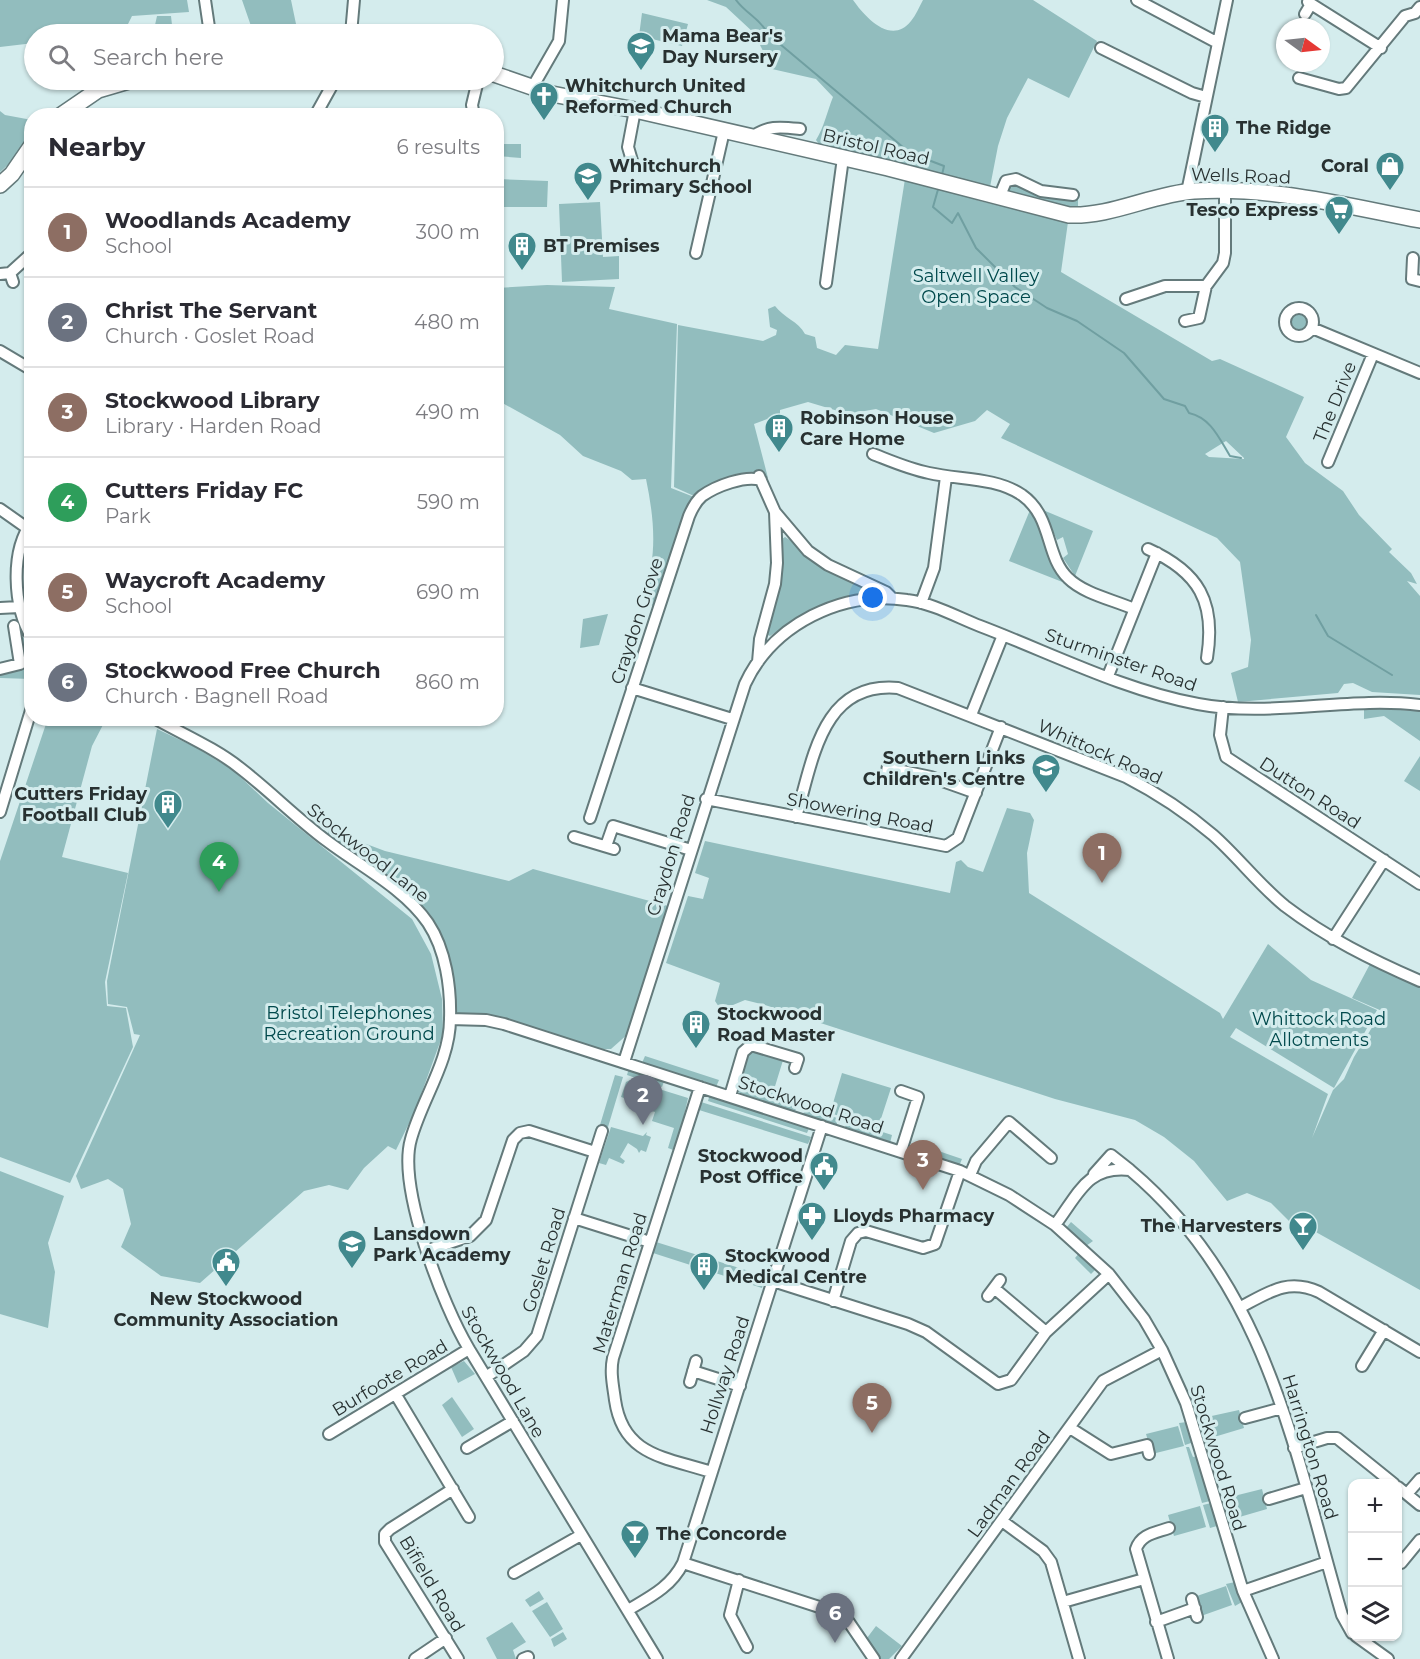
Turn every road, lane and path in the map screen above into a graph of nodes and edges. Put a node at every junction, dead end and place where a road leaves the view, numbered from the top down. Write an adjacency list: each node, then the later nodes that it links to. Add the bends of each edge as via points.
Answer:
1 (205, 0): 8 (street)
2 (354, 0): 9 (street)
3 (563, 0): 15 (street, via 559,41)
4 (1137, 0): 10 (street)
5 (1227, 0): 10 (street)
6 (1420, 7): 11 (street, via 1405,16)
7 (1305, 14): 11 (street, via 1309,3)
8 (209, 24)
9 (352, 24)
10 (1218, 43): 19 (street)
11 (1381, 48): 14 (street, via 1346,88)
12 (1102, 53): 19 (street)
13 (504, 78): 15 (highway, Bristol Road)
14 (1299, 78)
15 (532, 88): 23 (highway, Bristol Road)
16 (98, 90): 20 (highway)
17 (329, 90): 21 (street)
18 (476, 90): 22 (street)
19 (1206, 97): 32 (street)
20 (72, 108)
21 (319, 108)
22 (473, 108)
23 (635, 110): 25 (highway, Bristol Road); 29 (street, via 628,147)
24 (800, 129): 26 (street, Bristol Road, via 779,126 760,131)
25 (724, 131): 26 (highway, Bristol Road); 36 (street)
26 (752, 138): 28 (highway, Bristol Road)
27 (24, 157): 30 (highway)
28 (843, 158): 34 (highway, Bristol Road); 41 (street)
29 (633, 164)
30 (0, 185)
31 (1225, 191): 32 (highway, Wells Road); 35 (highway, Wells Road, via 1282,194); 42 (street, via 1226,253)
32 (1187, 192): 34 (highway, Wells Road, via 1083,215)
33 (1073, 195): 34 (street, via 1010,179)
34 (995, 197)
35 (1420, 220)
36 (696, 253)
37 (1413, 258): 40 (street, via 1412,279)
38 (24, 261): 39 (street)
39 (8, 276)
40 (1420, 281)
41 (825, 283)
42 (1206, 286): 43 (street, via 1165,286); 44 (street, via 1199,318)
43 (1126, 298)
44 (1185, 321)
45 (1311, 328): 47 (street)
46 (0, 351): 48 (street)
47 (1373, 354): 49 (street); 51 (street, The Drive)
48 (24, 365)
49 (1420, 373)
50 (873, 454): 53 (street)
51 (1329, 462)
52 (759, 477): 55 (street, Craydon Road); 70 (street, Craydon Grove, via 711,491 694,506)
53 (946, 477): 59 (street, via 934,568); 62 (street, via 997,483 1024,497 1044,520 1060,567 1068,578)
54 (0, 509): 56 (street)
55 (775, 512): 58 (street, Craydon Road, via 808,551); 67 (street, Craydon Road, via 776,574)
56 (24, 522)
57 (24, 534): 60 (street, via 20,542)
58 (892, 598): 59 (street, Sturminster Road); 67 (street, Craydon Road, via 858,600 822,611 788,632)
59 (921, 603): 65 (street, Sturminster Road)
60 (19, 607): 61 (street); 63 (street)
61 (0, 608)
62 (1134, 609): 66 (street, via 1153,551 1172,560 1185,570 1203,599 1209,618); 69 (street)
63 (24, 619)
64 (14, 626): 68 (street, via 20,664)
65 (1003, 635): 69 (street, Sturminster Road); 73 (street)
66 (1207, 658)
67 (758, 662): 74 (street, Craydon Road)
68 (0, 669)
69 (1108, 676): 72 (street, Sturminster Road, via 1173,699)
70 (632, 688): 74 (street); 83 (street, Craydon Grove)
71 (1420, 705): 72 (street, Sturminster Road)
72 (1223, 707): 86 (street, Dutton Road, via 1220,735 1226,757)
73 (971, 715): 77 (street, Whittock Road); 82 (street, Whittock Road, via 898,688 869,689 854,695 828,719)
74 (732, 719): 80 (street, Craydon Road)
75 (26, 726): 81 (street)
76 (168, 726): 90 (street, Stockwood Lane, via 240,767 293,815 418,910 429,925 447,972)
77 (1001, 727): 79 (street, Showering Road); 88 (street, Whittock Road, via 1126,777 1162,797 1214,836 1283,904)
78 (888, 769): 79 (street, via 931,777)
79 (976, 793): 82 (street, Showering Road, via 958,838 946,846)
80 (706, 799): 82 (street, Showering Road); 85 (street, Craydon Road)
81 (0, 812)
82 (796, 817)
83 (590, 818)
84 (574, 837): 85 (street, via 610,848 613,826)
85 (691, 850): 91 (street, Craydon Road)
86 (1384, 861): 87 (street, Dutton Road); 88 (street)
87 (1420, 884)
88 (1333, 939): 89 (street, Whittock Road, via 1371,961)
89 (1420, 981)
90 (450, 1019): 91 (street, Stockwood Road, via 494,1022); 105 (street, Stockwood Lane, via 443,1058 408,1153 409,1184)
91 (624, 1062): 93 (street, Stockwood Road)
92 (795, 1068): 95 (street, via 798,1059 751,1045 743,1052)
93 (700, 1087): 95 (street, Stockwood Road); 104 (street, Materman Road)
94 (901, 1091): 98 (street, via 918,1097)
95 (730, 1096): 96 (street, Stockwood Road)
96 (822, 1126): 98 (street, Stockwood Road); 107 (street, Hollway Road)
97 (602, 1131): 99 (street, Goslet Road)
98 (902, 1151): 101 (street, Stockwood Road)
99 (595, 1152): 102 (street, Goslet Road); 105 (street, via 529,1131 520,1133 513,1140 486,1220 470,1236)
100 (1051, 1158): 101 (street, via 1031,1133 1007,1120)
101 (965, 1173): 103 (street, Stockwood Road, via 1010,1195); 109 (street, via 935,1244 923,1248 868,1232 858,1233 851,1240)
102 (574, 1218): 104 (street); 118 (street, Goslet Road, via 537,1336 524,1351)
103 (1055, 1225): 106 (street, Stockwood Road); 110 (street, Harrington Road, via 1093,1175 1106,1170 1130,1170 1192,1233)
104 (650, 1242): 129 (street, Materman Road, via 612,1366 617,1415 627,1436 640,1447)
105 (428, 1250): 113 (street, Stockwood Lane, via 451,1319)
106 (1109, 1274): 112 (street); 114 (street, Stockwood Road)
107 (773, 1281): 109 (street); 119 (street, Hollway Road)
108 (994, 1288): 112 (street)
109 (833, 1301): 112 (street, via 917,1328 998,1384 1011,1380)
110 (1241, 1307): 111 (street, via 1277,1287 1297,1285 1319,1292); 121 (street, Harrington Road)
111 (1384, 1330): 115 (street); 116 (street)
112 (1046, 1332)
113 (469, 1349): 118 (street, Stockwood Lane); 120 (street, Burfoote Road)
114 (1162, 1350): 124 (street, Ladman Road, via 1103,1381); 149 (street, Stockwood Road, via 1186,1403)
115 (1420, 1352)
116 (1362, 1366)
117 (693, 1371): 119 (street)
118 (486, 1377): 123 (street, Stockwood Lane)
119 (740, 1386): 129 (street, Hollway Road)
120 (396, 1395): 125 (street, Burfoote Road); 133 (street)
121 (1282, 1408): 122 (street); 128 (street, Harrington Road)
122 (1245, 1418)
123 (513, 1421): 127 (street); 141 (street, Stockwood Lane)
124 (1070, 1428): 126 (street, via 1111,1454); 140 (street, Ladman Road)
125 (329, 1434)
126 (1147, 1445)
127 (467, 1448)
128 (1294, 1448): 130 (street, via 1327,1438 1340,1439); 132 (street, Harrington Road)
129 (711, 1472): 144 (street, Hollway Road)
130 (1388, 1479)
131 (1420, 1479): 135 (street)
132 (1306, 1488): 136 (street); 143 (street, Harrington Road)
133 (453, 1490): 139 (street); 155 (street, Bifield Road, via 385,1534 386,1542)
134 (1402, 1490): 135 (street)
135 (1407, 1494): 137 (street)
136 (1269, 1498)
137 (1420, 1505)
138 (1166, 1515): 147 (street, via 1170,1531 1145,1536 1136,1549)
139 (469, 1517)
140 (1002, 1521): 150 (street, via 1043,1551 1051,1562); 162 (street, Ladman Road)
141 (581, 1536): 146 (street); 152 (street, Stockwood Lane)
142 (1420, 1540): 145 (street)
143 (1327, 1562): 149 (street); 154 (street, Harrington Road)
144 (683, 1563): 148 (street); 152 (street, Hollway Road, via 667,1586)
145 (1402, 1564)
146 (514, 1573)
147 (1144, 1579): 150 (street); 153 (street)
148 (739, 1580): 156 (street, via 730,1615); 161 (street, via 844,1615)
149 (1243, 1591): 165 (street, Stockwood Road)
150 (1063, 1602): 163 (street)
151 (1195, 1608): 153 (street)
152 (628, 1611): 160 (street, Stockwood Lane)
153 (1156, 1622): 164 (street)
154 (1348, 1625)
155 (446, 1638): 158 (street); 159 (street, Bifield Road)
156 (747, 1640)
157 (1363, 1641): 166 (street)
158 (415, 1659)
159 (458, 1659)
160 (657, 1659)
161 (874, 1659)
162 (901, 1659)
163 (1079, 1659)
164 (1167, 1659)
165 (1273, 1659)
166 (1388, 1659)

